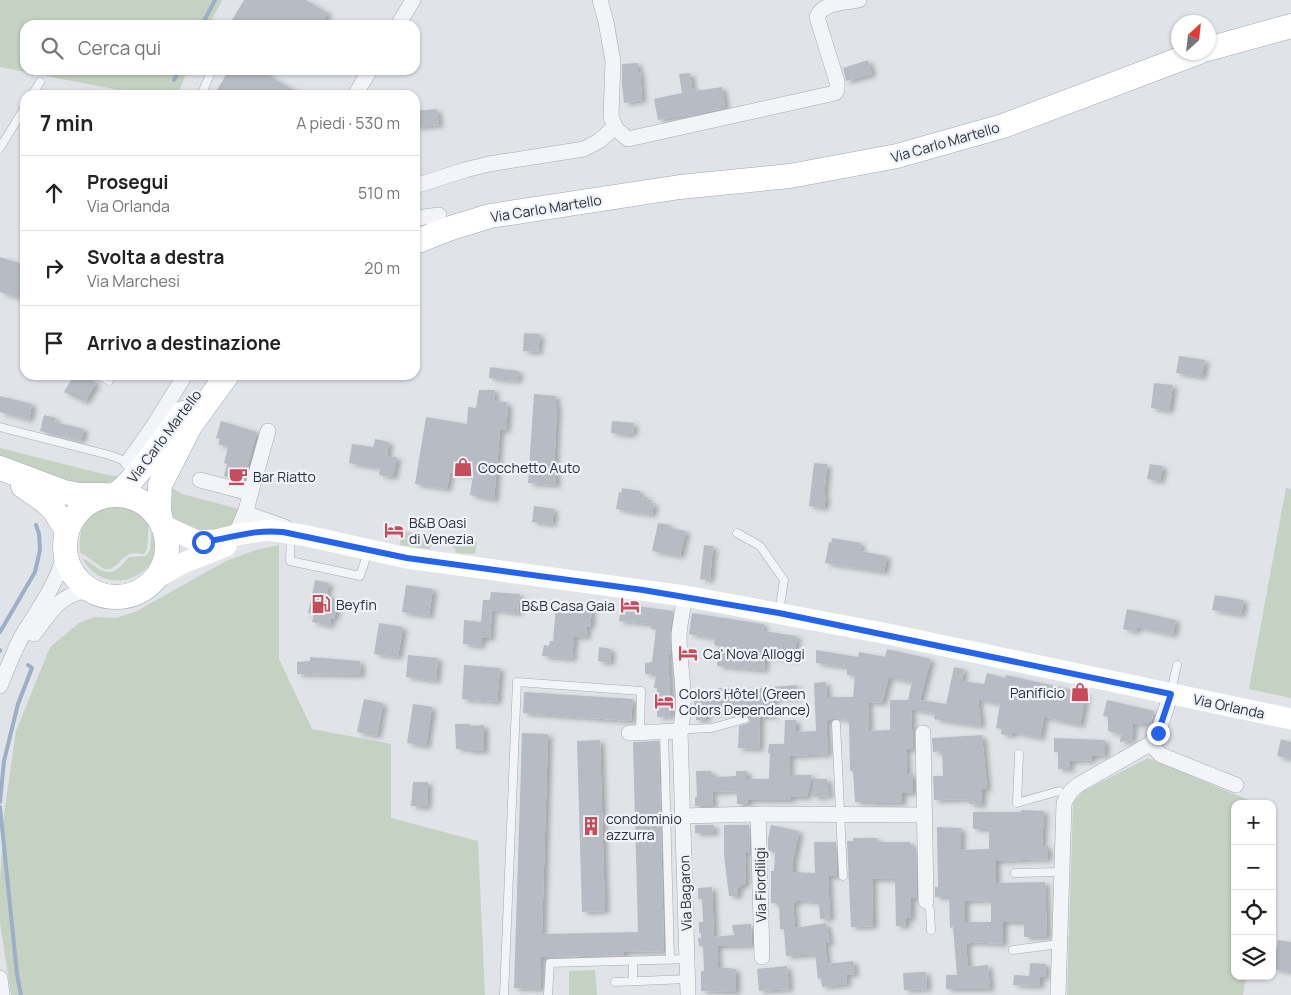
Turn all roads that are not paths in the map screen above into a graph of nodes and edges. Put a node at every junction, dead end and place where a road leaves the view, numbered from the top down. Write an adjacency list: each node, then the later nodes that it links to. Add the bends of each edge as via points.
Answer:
1 (413, 0): 4 (street)
2 (600, 0): 15 (street, via 613,62 611,117)
3 (860, 0): 15 (street, via 826,6 817,17 837,82 835,93 628,140)
4 (401, 20)
5 (1291, 26): 6 (main road)
6 (1216, 47)
7 (1178, 60): 18 (main road, Via Carlo Martello, via 1003,126 897,156 790,176)
8 (210, 75): 12 (lane)
9 (367, 75): 13 (street)
10 (40, 82): 11 (lane)
11 (35, 90)
12 (203, 90)
13 (358, 90)
14 (20, 115): 16 (lane)
15 (615, 127): 17 (street, via 599,141 584,148 489,164)
16 (0, 148)
17 (420, 184)
18 (680, 186): 19 (main road, Via Carlo Martello, via 623,183 570,188 509,198); 22 (main road, Via Carlo Martello, via 490,216)
19 (439, 215): 20 (street, Via Carlo Martello); 21 (main road, Via Carlo Martello)
20 (420, 218)
21 (420, 225)
22 (420, 240)
23 (182, 380): 28 (street, Via Carlo Martello)
24 (206, 380): 33 (main road, Via Carlo Martello, via 155,452 130,482)
25 (223, 380): 35 (main road, Via Carlo Martello, via 190,426 160,485)
26 (0, 427): 28 (lane)
27 (268, 432): 32 (street)
28 (128, 462)
29 (0, 468): 33 (main road, via 64,492)
30 (0, 472): 39 (main road, via 54,510)
31 (200, 480): 32 (street)
32 (250, 493): 34 (street)
33 (111, 495): 35 (main road, via 144,503); 39 (main road, via 81,508 74,516)
34 (246, 510): 36 (street, via 248,514 284,527); 38 (street, via 240,527)
35 (162, 525): 38 (main road, Via Orlanda, via 197,541); 40 (main road, via 166,553)
36 (291, 533): 38 (main road, Via Orlanda, via 268,530); 40 (main road, Via Orlanda, via 229,544); 42 (main road, Via Orlanda, via 407,558)
37 (737, 533): 43 (lane, via 760,546 784,580)
38 (232, 536)
39 (66, 542): 41 (main road, via 71,570); 44 (street, via 60,571)
40 (154, 579): 41 (main road, via 130,594 110,596)
41 (92, 590): 44 (street, via 60,600)
42 (685, 596): 43 (main road, Via Orlanda); 52 (street, Via Bagaron, via 679,634 683,681)
43 (779, 613): 47 (main road, Via Orlanda)
44 (10, 662): 46 (street)
45 (1177, 664): 47 (lane)
46 (0, 686)
47 (1171, 694): 49 (main road, Via Orlanda); 55 (street, via 1158,733)
48 (744, 719): 52 (lane, via 712,728)
49 (1291, 719)
50 (836, 724): 60 (lane)
51 (664, 731): 52 (street); 53 (street); 72 (lane)
52 (680, 731): 62 (street, Via Bagaron)
53 (635, 732): 79 (lane, via 641,691 517,682)
54 (923, 733): 61 (street)
55 (1150, 744): 57 (street, via 1161,755); 58 (street, via 1086,780)
56 (1019, 754): 58 (lane, via 1017,803 1059,792)
57 (1236, 785)
58 (1067, 796): 63 (street, via 1062,810)
59 (758, 814): 60 (street); 62 (street); 70 (street, Via Fiordiligi)
60 (840, 815): 61 (street); 65 (lane)
61 (924, 815): 66 (street)
62 (682, 816): 71 (street, Via Bagaron)
63 (1061, 872): 64 (lane); 68 (street)
64 (1015, 873)
65 (844, 876)
66 (926, 901): 67 (lane)
67 (931, 930)
68 (1059, 944): 69 (lane); 82 (street)
69 (1013, 950)
70 (762, 957)
71 (687, 959): 72 (lane); 75 (street, Via Bagaron)
72 (670, 960): 73 (lane)
73 (633, 961): 76 (lane); 80 (lane, via 550,963)
74 (0, 978): 78 (street)
75 (688, 979): 76 (lane); 81 (street, Via Bagaron)
76 (633, 981): 77 (lane)
77 (615, 982)
78 (2, 995)
79 (504, 995)
80 (548, 995)
81 (688, 995)
82 (1058, 995)

